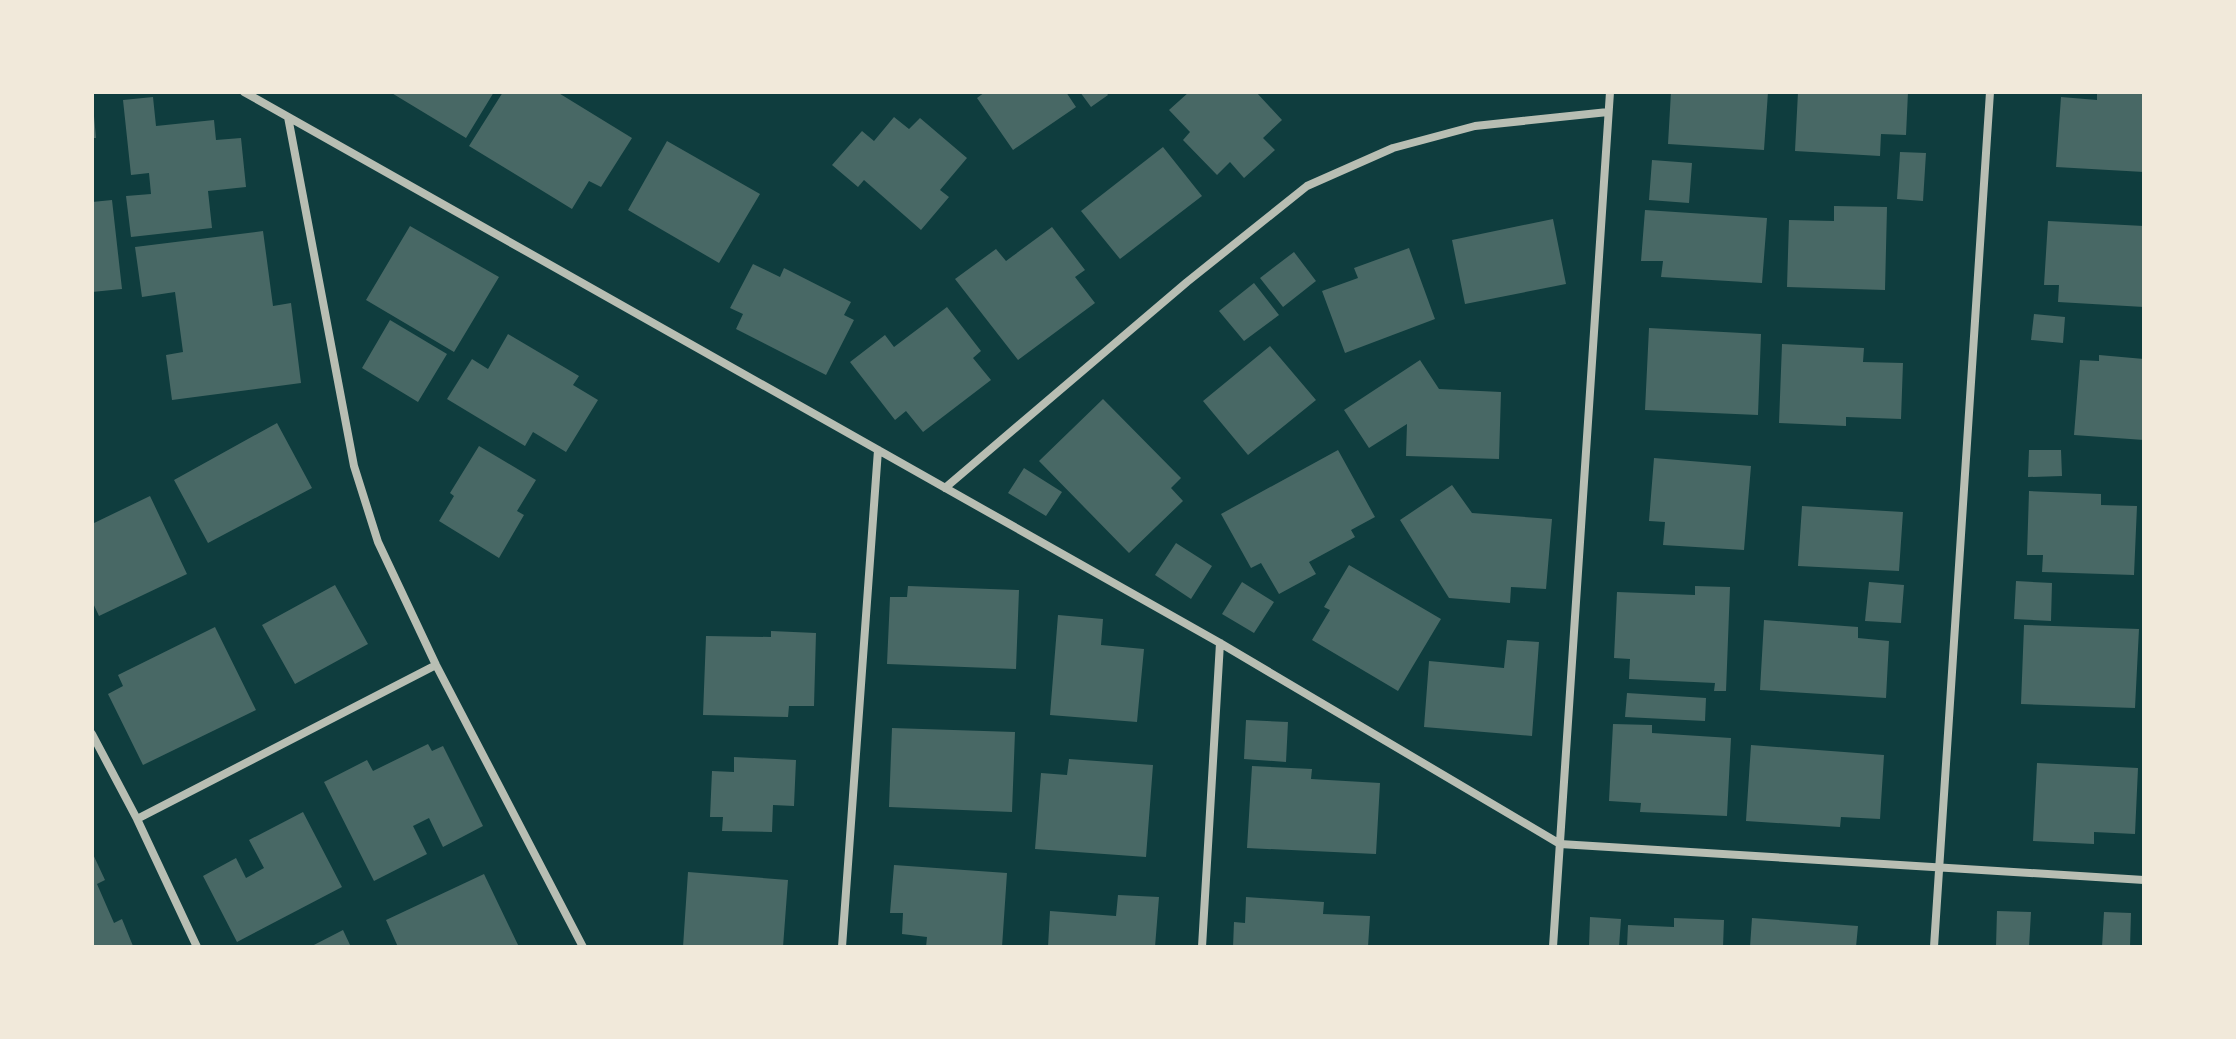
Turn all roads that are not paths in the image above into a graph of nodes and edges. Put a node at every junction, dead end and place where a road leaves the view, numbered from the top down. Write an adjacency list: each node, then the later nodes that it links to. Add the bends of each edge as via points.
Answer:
1 (244, 92): 5 (street)
2 (1610, 92): 4 (street)
3 (1990, 92): 13 (street)
4 (1608, 112): 7 (street, via 1475,126 1393,148 1307,186); 12 (street)
5 (288, 117): 6 (street); 9 (street, via 354,466 378,542)
6 (878, 450): 7 (street); 17 (street)
7 (945, 488): 8 (street)
8 (1220, 643): 12 (street); 18 (street)
9 (436, 665): 11 (street); 16 (street)
10 (92, 734): 11 (street)
11 (137, 819): 15 (street)
12 (1560, 844): 13 (street); 19 (street)
13 (1939, 867): 14 (street); 20 (street)
14 (2144, 880)
15 (197, 947)
16 (583, 947)
17 (842, 947)
18 (1202, 947)
19 (1553, 947)
20 (1934, 947)

